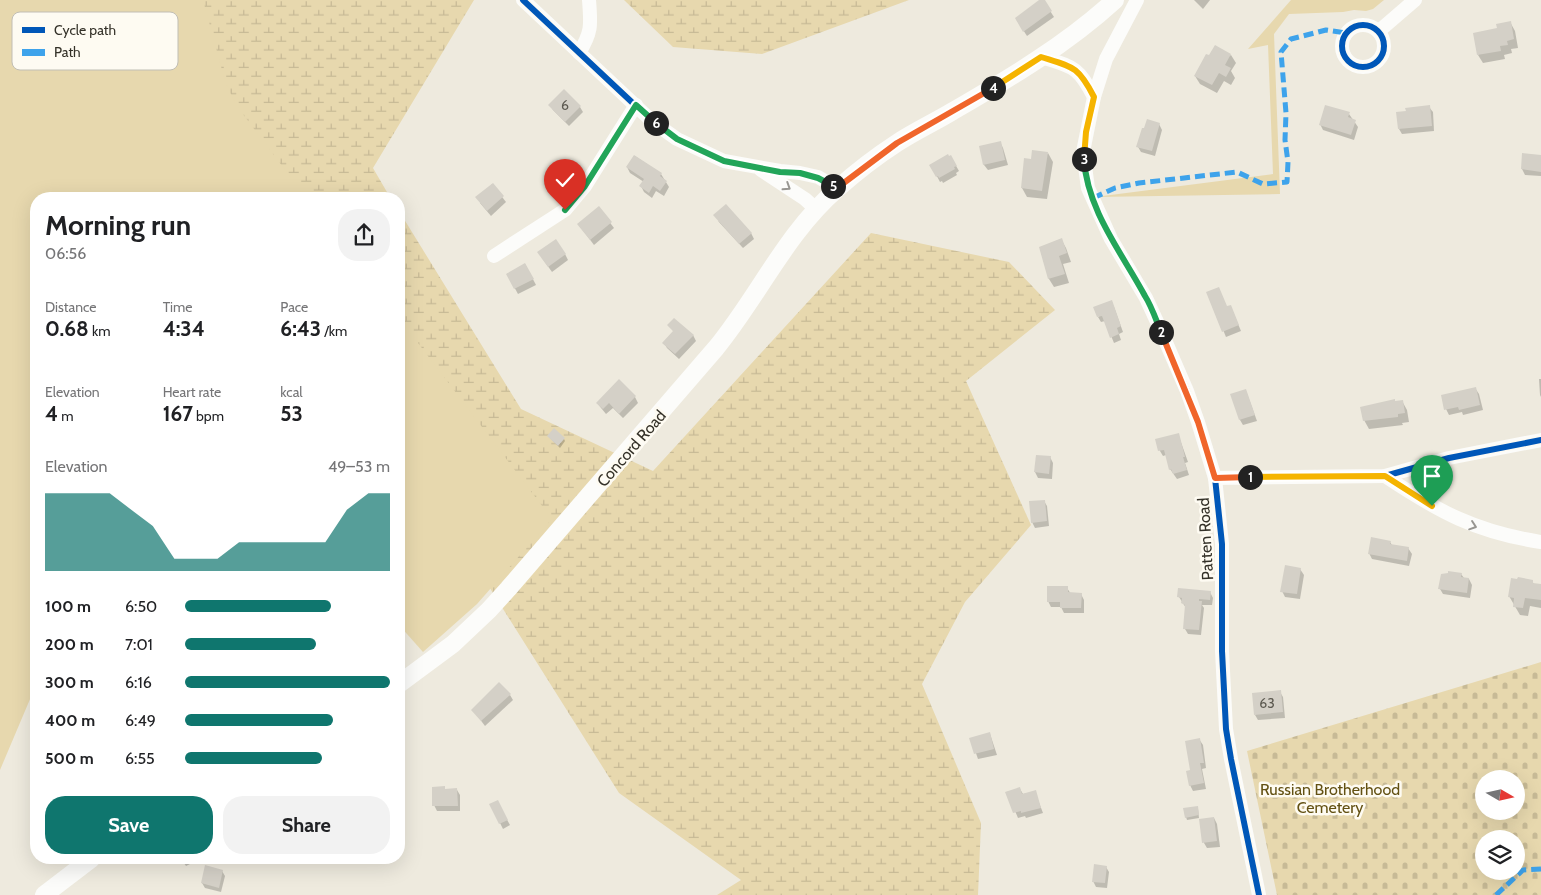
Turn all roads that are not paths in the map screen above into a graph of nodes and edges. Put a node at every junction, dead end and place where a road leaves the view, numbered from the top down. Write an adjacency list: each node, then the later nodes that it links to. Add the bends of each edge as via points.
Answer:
1 (522, 0): 7 (street)
2 (589, 0): 7 (street, via 591,20 588,37)
3 (1115, 0): 8 (main road, Concord Road)
4 (1138, 0): 9 (street, Patten Road, via 1106,60)
5 (1415, 0): 6 (street)
6 (1379, 31)
7 (579, 54): 10 (street)
8 (1041, 57): 9 (street, via 1079,71); 12 (main road, Concord Road, via 897,143)
9 (1094, 97): 17 (street, Patten Road, via 1083,152 1088,188 1111,239 1154,316 1190,399)
10 (636, 105): 11 (street, via 677,139 724,161); 14 (street, via 585,186 565,210)
11 (756, 167): 12 (street, via 800,173); 13 (street, one-way to 13)
12 (837, 188): 13 (main road, Concord Road)
13 (816, 209): 19 (main road, Concord Road, via 772,266 723,341 521,574 453,644)
14 (494, 256)
15 (1541, 440): 16 (street, via 1449,458)
16 (1385, 476): 17 (street); 18 (street, one-way to 18, via 1464,522 1504,535)
17 (1215, 478): 22 (street, Patten Road, via 1222,544 1226,729)
18 (1541, 542)
19 (405, 680)
20 (84, 864): 21 (main road)
21 (44, 895)
22 (1259, 895)

